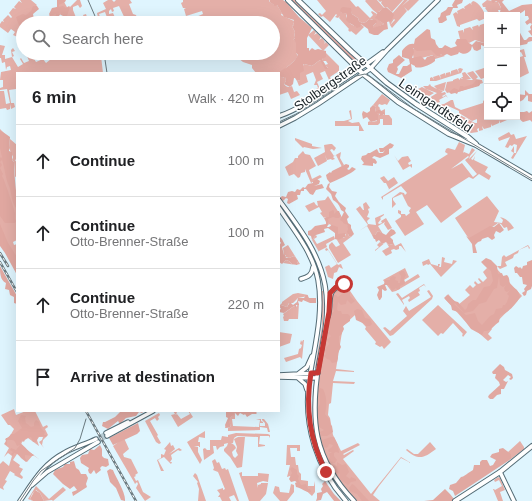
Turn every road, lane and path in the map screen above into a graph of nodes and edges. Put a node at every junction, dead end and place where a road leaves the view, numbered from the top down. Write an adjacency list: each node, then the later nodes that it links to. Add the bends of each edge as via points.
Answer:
1 (288, 0): 7 (main road, Leimgardtsfeld)
2 (298, 0): 5 (main road, Leimgardtsfeld)
3 (438, 0): 4 (street, Stolbergstraße)
4 (387, 50): 5 (street, Stolbergstraße); 6 (street, Stolbergstraße)
5 (366, 65): 6 (main road, Leimgardtsfeld); 7 (street, Stolbergstraße)
6 (370, 69): 8 (street, Stolbergstraße); 11 (main road, Leimgardtsfeld, via 401,94)
7 (359, 70): 8 (main road, Leimgardtsfeld); 9 (street, Stolbergstraße)
8 (363, 74): 10 (street, Stolbergstraße); 11 (main road, Leimgardtsfeld, via 427,121 452,136)
9 (280, 117)
10 (280, 126)
11 (476, 145): 12 (main road)
12 (532, 178)
13 (280, 201): 18 (street, via 309,244 320,267 326,294)
14 (280, 209): 15 (street, via 303,242)
15 (312, 262): 16 (street, via 311,274); 19 (street, via 318,278 320,295)
16 (301, 279)
17 (344, 284): 18 (street, via 330,293)
18 (326, 324): 20 (street)
19 (317, 339): 22 (street, via 309,365); 23 (street)
20 (318, 373): 23 (street); 24 (street)
21 (280, 376): 22 (street)
22 (297, 376): 23 (street); 25 (street, via 306,385)
23 (310, 376): 24 (street); 25 (street)
24 (317, 378): 33 (street, via 314,415 320,448 333,476)
25 (308, 394): 32 (street, via 309,420 315,449 328,477)
26 (146, 412): 27 (street, via 107,435)
27 (151, 412)
28 (532, 446): 29 (main road)
29 (500, 472): 34 (main road); 35 (street)
30 (28, 490): 30 (street, via 46,473 97,440 65,452 37,476); 31 (street)
31 (20, 501)
32 (346, 501)
33 (354, 501)
34 (455, 501)
35 (514, 501)

